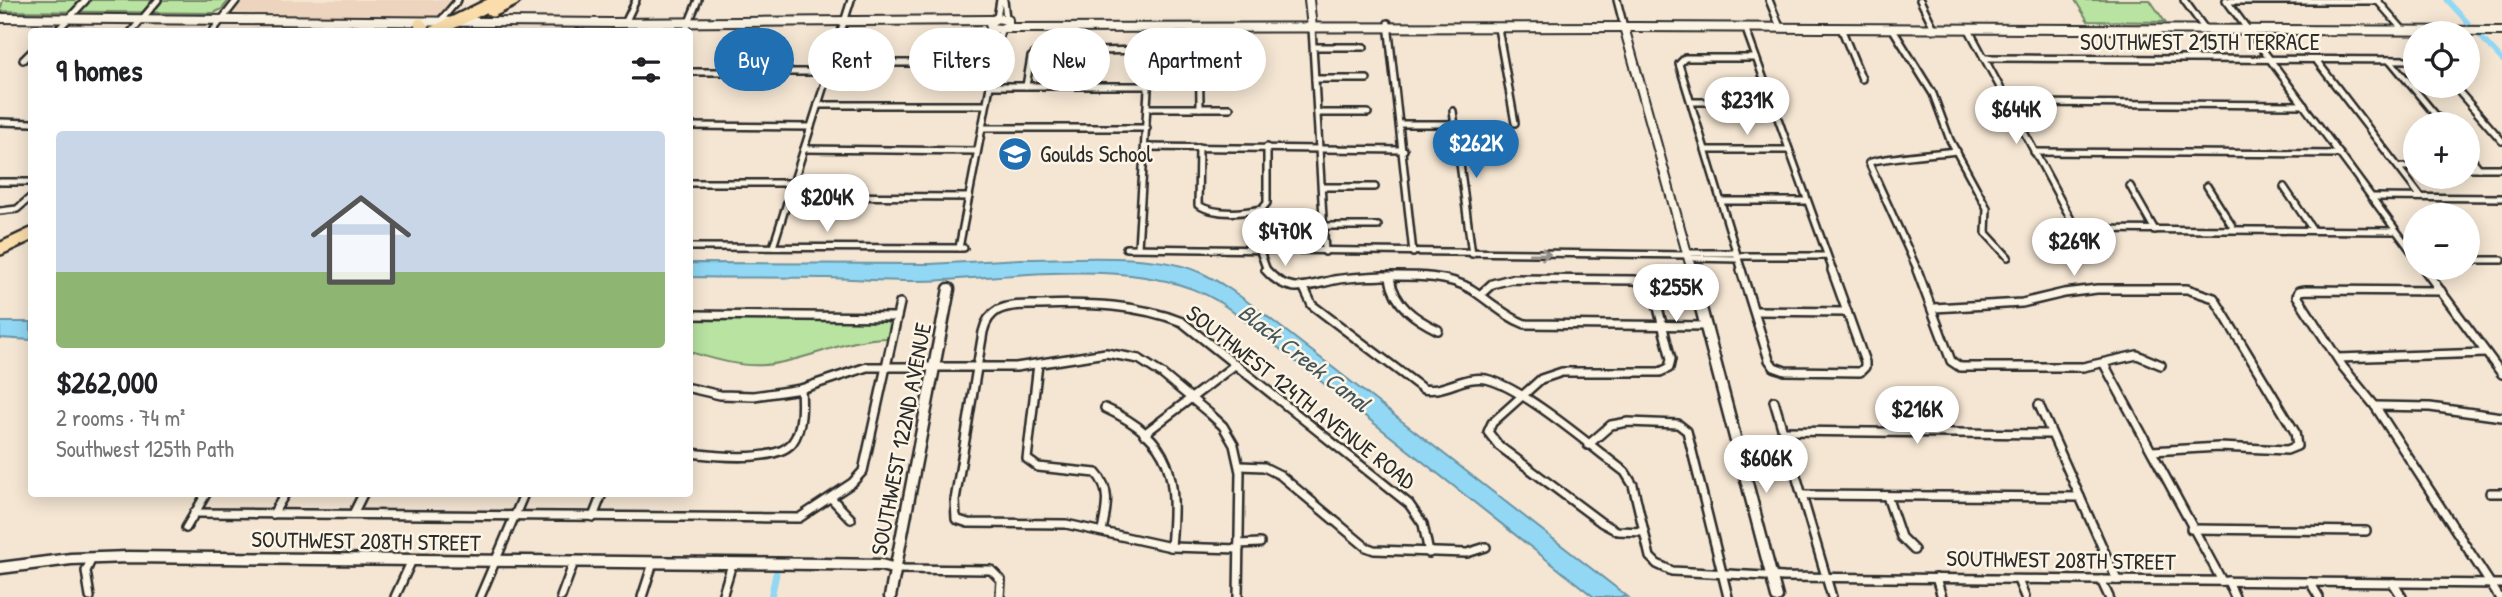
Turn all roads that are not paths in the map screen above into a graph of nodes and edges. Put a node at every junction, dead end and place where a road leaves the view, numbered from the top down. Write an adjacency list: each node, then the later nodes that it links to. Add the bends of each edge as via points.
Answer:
1 (86, 0): 21 (street)
2 (158, 0): 22 (street)
3 (236, 0): 23 (street)
4 (458, 0): 19 (street)
5 (506, 0): 25 (highway, via 469,18)
6 (514, 0): 18 (highway)
7 (636, 0): 24 (street)
8 (698, 0): 32 (street)
9 (851, 0): 28 (street)
10 (1002, 0): 30 (street)
11 (1309, 0): 31 (street)
12 (1617, 0): 37 (street)
13 (1769, 0): 39 (street)
14 (1920, 0): 49 (street)
15 (2184, 0): 52 (street)
16 (2227, 0): 17 (street); 53 (street)
17 (2377, 0): 51 (street)
18 (498, 4): 25 (highway); 26 (highway, via 494,14); 34 (highway)
19 (441, 20): 23 (street); 34 (street)
20 (0, 21): 21 (street)
21 (67, 21): 22 (street); 40 (street)
22 (140, 21): 23 (street); 41 (street)
23 (220, 21): 42 (street); 43 (street)
24 (626, 21): 27 (street); 32 (street)
25 (470, 22): 26 (street); 34 (highway)
26 (501, 22): 27 (street)
27 (610, 23): 32 (street)
28 (844, 23): 30 (street); 32 (street); 44 (street)
29 (1218, 23): 30 (street); 31 (street); 35 (street)
30 (999, 24): 35 (street); 45 (street)
31 (1312, 25): 33 (street); 36 (street); 57 (street)
32 (688, 26)
33 (1388, 26): 37 (street, via 1609,23); 46 (street); 96 (street)
34 (452, 27): 43 (street)
35 (1152, 27): 36 (street)
36 (1199, 27): 87 (street)
37 (1619, 27): 38 (street); 46 (street); 158 (street)
38 (1745, 27): 39 (street); 61 (street)
39 (1780, 27): 47 (street)
40 (60, 28)
41 (134, 28)
42 (215, 28)
43 (423, 28)
44 (842, 28)
45 (999, 28)
46 (1498, 28): 95 (street)
47 (1841, 28): 48 (street); 72 (street)
48 (1892, 28): 49 (street); 112 (street, via 1929,86)
49 (1934, 28): 50 (street)
50 (1968, 28): 52 (street); 62 (street)
51 (2403, 28)
52 (2205, 29): 53 (street)
53 (2248, 29): 54 (street); 64 (street)
54 (2403, 30)
55 (2480, 31): 56 (street)
56 (2502, 31)
57 (1314, 47): 58 (street); 70 (street)
58 (1364, 47)
59 (1124, 50): 74 (street, via 1037,52 1031,57)
60 (28, 55): 63 (street)
61 (1755, 58): 80 (street, via 1681,60); 81 (street)
62 (1984, 58): 64 (street, SOUTHWEST 215TH TERRACE); 82 (street)
63 (23, 60)
64 (2271, 60): 65 (street, SOUTHWEST 215TH TERRACE); 85 (street)
65 (2316, 60): 66 (street, SOUTHWEST 215TH TERRACE); 115 (street)
66 (2390, 60): 67 (street, SOUTHWEST 215TH TERRACE); 90 (street)
67 (2403, 60)
68 (693, 72): 69 (street)
69 (808, 72)
70 (1315, 79): 71 (street); 91 (street)
71 (1367, 79)
72 (1863, 79)
73 (1015, 86): 74 (street)
74 (1026, 86): 75 (street)
75 (1124, 86)
76 (823, 91): 83 (street)
77 (988, 91): 84 (street)
78 (1147, 91): 86 (street)
79 (2464, 98): 102 (street)
80 (1691, 102): 81 (street); 109 (street)
81 (1772, 102): 110 (street)
82 (2008, 103): 85 (street); 113 (street)
83 (818, 105): 84 (street); 99 (street)
84 (986, 105): 100 (street)
85 (2304, 105): 114 (street)
86 (1149, 108): 87 (street); 101 (street)
87 (1200, 108): 88 (street)
88 (1230, 108)
89 (1453, 111): 97 (street)
90 (2433, 112)
91 (1317, 113): 92 (street); 107 (street)
92 (1368, 113)
93 (0, 122): 94 (street)
94 (28, 122)
95 (1515, 123)
96 (1400, 124): 97 (street); 108 (street)
97 (1455, 124): 157 (street)
98 (693, 126): 99 (street)
99 (811, 127): 106 (street)
100 (982, 128): 101 (street); 111 (street)
101 (1147, 128): 103 (street)
102 (2502, 141)
103 (1145, 146): 104 (street); 150 (street)
104 (1199, 147): 105 (street); 105 (street, via 1196,199 1201,208 1248,211 1265,208 1268,200)
105 (1267, 147): 107 (street)
106 (804, 149): 111 (street); 122 (street)
107 (1320, 149): 108 (street); 125 (street)
108 (1404, 150): 156 (street)
109 (1706, 150): 110 (street); 134 (street)
110 (1789, 150): 135 (street)
111 (977, 151): 129 (street)
112 (1957, 151): 161 (street, via 1987,208 1986,233); 171 (street, via 1870,161)
113 (2034, 152): 114 (street); 140 (street)
114 (2340, 154): 130 (street)
115 (2399, 167): 116 (street); 131 (street)
116 (2403, 167)
117 (2480, 168): 118 (street)
118 (2502, 168)
119 (0, 182): 120 (street)
120 (28, 182)
121 (693, 183): 122 (street)
122 (793, 183): 128 (street)
123 (2130, 186): 142 (street)
124 (2207, 186): 141 (street)
125 (1322, 187): 126 (street); 137 (street)
126 (1375, 187)
127 (2284, 187): 143 (street)
128 (789, 196): 129 (street); 149 (street)
129 (969, 197): 149 (street, via 962,248)
130 (2371, 197): 131 (street); 144 (street)
131 (2421, 197): 132 (street)
132 (2502, 198)
133 (28, 199): 136 (street, via 17,209)
134 (1721, 201): 135 (street); 159 (street)
135 (1807, 201): 160 (street)
136 (0, 211)
137 (1324, 226): 138 (street); 155 (street)
138 (1378, 226)
139 (28, 228): 147 (highway)
140 (2076, 229): 142 (street); 154 (street)
141 (2234, 229): 142 (street); 143 (street)
142 (2155, 230)
143 (2313, 230): 144 (street)
144 (2396, 231): 146 (street)
145 (28, 236): 152 (highway)
146 (2403, 240)
147 (0, 241)
148 (693, 247): 149 (street)
149 (773, 247)
150 (1138, 247): 151 (street); 153 (street)
151 (1126, 248)
152 (0, 249)
153 (1260, 251): 155 (street); 166 (street, via 1264,269 1282,282)
154 (2088, 251)
155 (1325, 252): 156 (street)
156 (1413, 253): 157 (street)
157 (1472, 254): 158 (street, one-way to 158)
158 (1688, 255): 159 (street); 177 (street)
159 (1737, 256): 160 (street); 172 (street)
160 (1826, 256): 173 (street)
161 (2008, 257)
162 (2480, 260): 163 (street)
163 (2502, 260)
164 (1390, 278): 166 (street, via 1336,279); 169 (street, via 1447,280); 178 (street, via 1394,296 1423,323)
165 (2433, 280): 168 (street)
166 (1304, 288): 191 (street, via 1312,305 1423,389 1433,391 1481,379)
167 (949, 289): 186 (street, SOUTHWEST 122ND AVENUE)
168 (2441, 291): 179 (street); 180 (street, via 2299,291 2299,300)
169 (1481, 294): 176 (street, via 1507,317 1525,324); 176 (street, via 1489,285 1504,280 1634,280 1649,284)
170 (900, 303): 175 (street)
171 (1934, 308): 183 (street, via 1956,366 2006,369); 202 (street, via 2022,303 2097,289 2187,289 2209,295 2218,302 2258,367 2297,436 2297,446 2283,450)
172 (1755, 311): 173 (street); 173 (street, via 1774,367 1856,372 1864,369 1865,362)
173 (1847, 312)
174 (693, 315): 175 (street)
175 (897, 317): 185 (street)
176 (1663, 325): 177 (street); 191 (street, via 1669,368 1660,372 1557,372 1541,379)
177 (1707, 326): 242 (street)
178 (1438, 330)
179 (2486, 353): 180 (street); 188 (street)
180 (2338, 358): 195 (street)
181 (1038, 364): 187 (street); 192 (street, via 1098,353 1122,354 1153,366); 224 (street, via 1027,459 1036,467 1082,469 1100,477 1108,496)
182 (1236, 364): 187 (street, SOUTHWEST 124TH AVENUE ROAD, via 1182,322 1150,310 1018,306 995,312 984,325); 192 (street); 232 (street, SOUTHWEST 124TH AVENUE ROAD, via 1409,505 1423,524)
183 (2104, 364): 184 (street, via 2137,355); 202 (street)
184 (2161, 365)
185 (886, 366): 186 (street); 190 (street, via 862,368); 215 (street, via 863,471)
186 (934, 367): 187 (street); 240 (street, SOUTHWEST 122ND AVENUE)
187 (977, 367): 224 (street, via 955,517 968,523 1059,524)
188 (2502, 374)
189 (693, 389): 190 (street, via 746,397)
190 (800, 389): 203 (street, via 802,409 791,444 783,449 760,454)
191 (1522, 397): 201 (street); 226 (street, via 1492,423 1489,435 1602,523 1617,531)
192 (1192, 399): 199 (street); 204 (street, via 1227,432)
193 (1774, 401): 198 (street)
194 (2039, 405): 200 (street)
195 (2375, 405): 197 (street); 251 (street)
196 (1105, 408): 199 (street)
197 (2502, 417)
198 (1783, 431): 200 (street); 207 (street)
199 (1144, 434): 229 (street, via 1174,473)
200 (2051, 434): 214 (street)
201 (1588, 445): 226 (street, via 1630,477); 241 (street, via 1616,423 1682,426 1691,441)
202 (2152, 451): 223 (street)
203 (693, 453)
204 (1240, 466): 228 (street); 232 (street, via 1264,467 1280,475 1370,549)
205 (2490, 493): 206 (street)
206 (2502, 493)
207 (1802, 495): 208 (street); 243 (street)
208 (1887, 496): 214 (street); 231 (street, via 1901,537)
209 (204, 497): 216 (street)
210 (283, 497): 217 (street)
211 (361, 497): 218 (street)
212 (522, 497): 219 (street)
213 (601, 497): 220 (street)
214 (2080, 497): 247 (street)
215 (831, 498): 220 (street, via 795,519); 221 (street)
216 (194, 513): 217 (street); 222 (street)
217 (274, 514): 218 (street)
218 (352, 514): 219 (street)
219 (514, 516): 220 (street); 235 (street)
220 (593, 517)
221 (851, 519)
222 (186, 528)
223 (2191, 529): 225 (street); 248 (street)
224 (1102, 531): 229 (street)
225 (2366, 531)
226 (1644, 532): 241 (street, SOUTHWEST 208TH STREET, via 1650,556 1661,567)
227 (1261, 543): 228 (street)
228 (1239, 546): 229 (street); 261 (street)
229 (1171, 547)
230 (1486, 547): 232 (street)
231 (1914, 550)
232 (1429, 553)
233 (92, 558): 234 (street, SOUTHWEST 208TH STREET); 239 (street, SOUTHWEST 208TH STREET); 253 (street, via 86,571)
234 (412, 560): 235 (street, SOUTHWEST 208TH STREET); 254 (street)
235 (495, 562): 236 (street, SOUTHWEST 208TH STREET); 255 (street)
236 (574, 562): 237 (street, SOUTHWEST 208TH STREET); 256 (street)
237 (653, 563): 238 (street, SOUTHWEST 208TH STREET); 257 (street)
238 (732, 564): 240 (street, SOUTHWEST 208TH STREET, via 881,565); 258 (street)
239 (0, 568)
240 (896, 569): 259 (street, SOUTHWEST 122ND AVENUE); 260 (street, via 985,569 999,576)
241 (1723, 574): 242 (street, SOUTHWEST 208TH STREET); 262 (street)
242 (1772, 576): 243 (street, SOUTHWEST 208TH STREET); 263 (street)
243 (1826, 577): 244 (street, SOUTHWEST 208TH STREET); 264 (street)
244 (1936, 579): 245 (street, SOUTHWEST 208TH STREET); 265 (street)
245 (2018, 580): 246 (street, SOUTHWEST 208TH STREET); 266 (street)
246 (2101, 580): 247 (street, SOUTHWEST 208TH STREET); 267 (street)
247 (2117, 580): 248 (street, SOUTHWEST 208TH STREET)
248 (2225, 581): 249 (street, SOUTHWEST 208TH STREET); 268 (street)
249 (2310, 582): 250 (street, SOUTHWEST 208TH STREET); 269 (street)
250 (2393, 583): 251 (street, SOUTHWEST 208TH STREET); 270 (street)
251 (2490, 584): 252 (street, SOUTHWEST 208TH STREET); 271 (street)
252 (2502, 584)
253 (90, 597)
254 (395, 597)
255 (480, 597)
256 (561, 597)
257 (642, 597)
258 (722, 597)
259 (890, 597)
260 (1000, 597)
261 (1238, 597)
262 (1728, 597)
263 (1777, 597)
264 (1832, 597)
265 (1942, 597)
266 (2025, 597)
267 (2109, 597)
268 (2235, 597)
269 (2319, 597)
270 (2402, 597)
271 (2499, 597)

